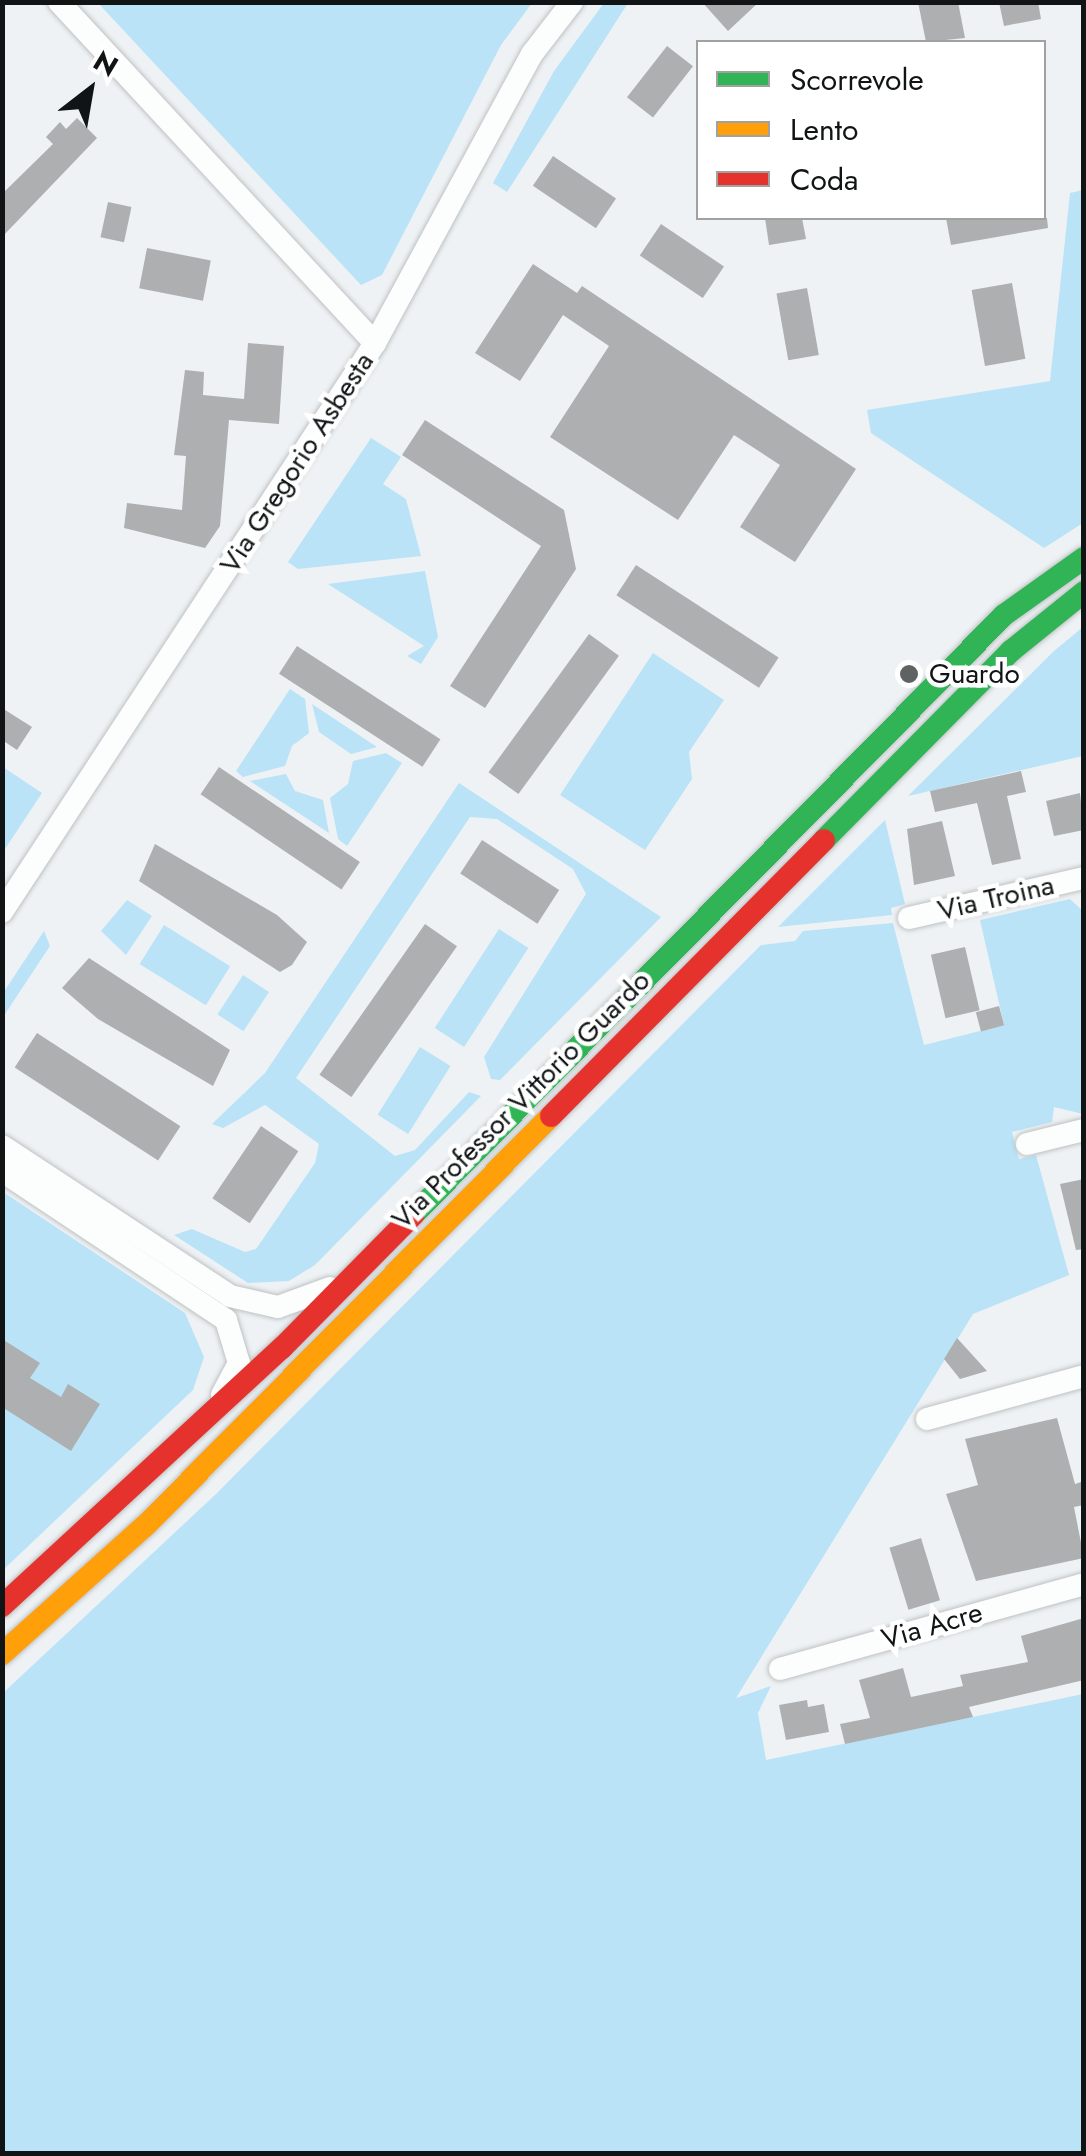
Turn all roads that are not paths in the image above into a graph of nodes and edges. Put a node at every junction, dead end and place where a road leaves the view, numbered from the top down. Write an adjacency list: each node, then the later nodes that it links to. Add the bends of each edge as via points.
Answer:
1 (59, 2): 3 (street)
2 (572, 2): 3 (street, Via Gregorio Asbesta, via 532,54)
3 (375, 343): 7 (street, Via Gregorio Asbesta)
4 (1084, 558): 13 (street, Via Professor Vittorio Guardo, via 1014,606 956,661)
5 (1084, 592): 19 (street, Via Professor Vittorio Guardo, via 997,665 146,1525)
6 (1084, 878): 8 (street, Via Troina)
7 (2, 912)
8 (908, 918)
9 (1084, 1130): 10 (street)
10 (1027, 1144)
11 (2, 1146): 13 (street, via 251,1304 302,1304)
12 (2, 1171): 15 (street, via 226,1320 239,1364)
13 (360, 1263): 15 (street, Via Professor Vittorio Guardo, via 278,1351)
14 (1084, 1376): 16 (street)
15 (214, 1406): 18 (street, Via Professor Vittorio Guardo)
16 (926, 1419)
17 (1084, 1584): 20 (street, Via Acre)
18 (2, 1606)
19 (2, 1654)
20 (780, 1669)

